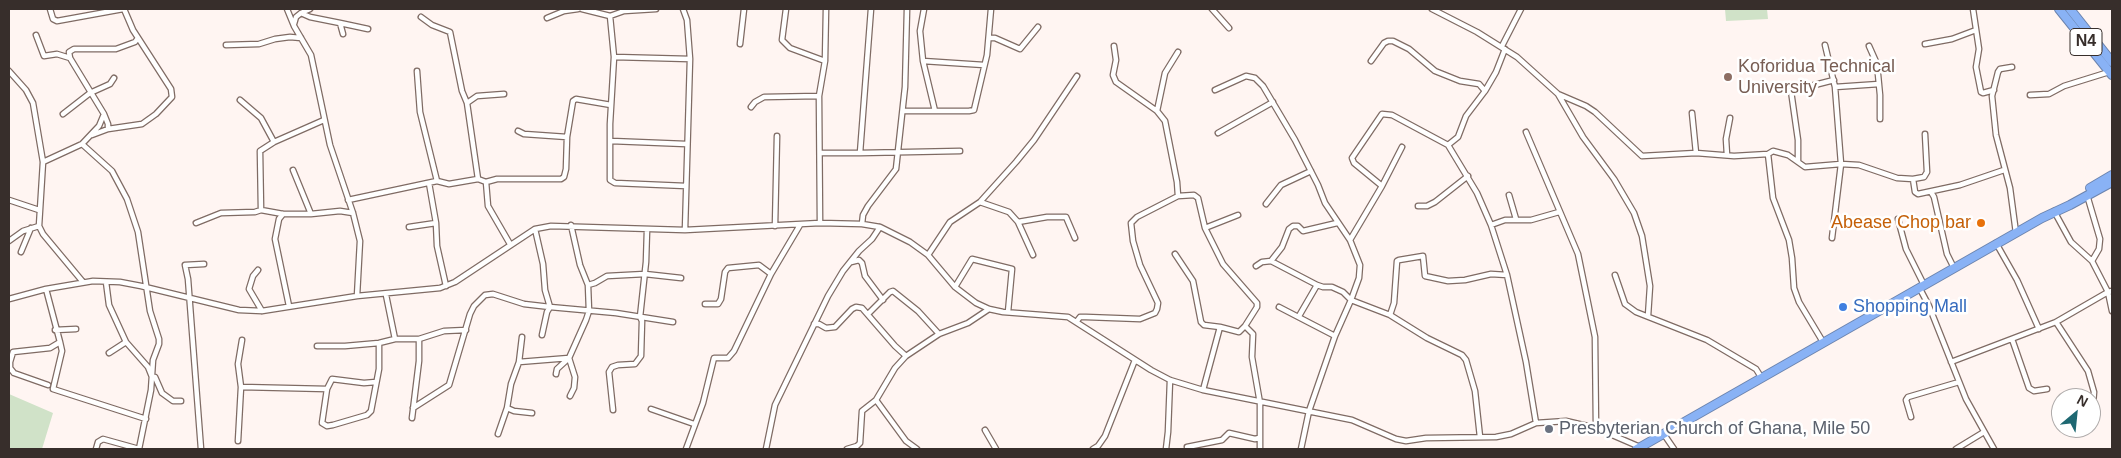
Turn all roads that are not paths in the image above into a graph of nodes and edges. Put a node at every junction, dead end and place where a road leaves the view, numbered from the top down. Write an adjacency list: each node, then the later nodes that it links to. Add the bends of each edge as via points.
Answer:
1 (50, 9): 2 (street, via 57,21)
2 (123, 9): 35 (street)
3 (287, 9): 28 (street)
4 (310, 9): 23 (street)
5 (578, 9): 26 (street)
6 (582, 9): 25 (street)
7 (656, 9): 22 (street)
8 (683, 9): 49 (street)
9 (744, 9): 38 (street)
10 (786, 9): 50 (street, via 782,40 790,48)
11 (826, 9): 50 (street)
12 (871, 9): 103 (street)
13 (907, 9): 76 (street)
14 (924, 9): 51 (street, via 920,31)
15 (992, 9): 37 (street)
16 (1212, 9): 30 (street)
17 (1432, 9): 44 (street)
18 (1521, 9): 44 (street)
19 (1973, 9): 32 (street)
20 (2059, 9): 57 (highway, N4)
21 (2070, 9): 48 (highway, N4)
22 (632, 10): 25 (street)
23 (301, 13): 27 (street); 28 (street)
24 (421, 16): 73 (street, via 432,25 450,32 462,91)
25 (610, 16): 46 (street)
26 (547, 18)
27 (340, 22): 31 (street); 33 (street)
28 (294, 26): 36 (street)
29 (1038, 27): 37 (street, via 1020,49)
30 (1229, 28)
31 (368, 29)
32 (1976, 30): 39 (street); 64 (street, via 1979,49 1976,67 1981,92)
33 (343, 34)
34 (36, 35): 47 (street, via 44,56 57,54)
35 (138, 38): 47 (street, via 116,49 74,49 69,52); 85 (street, via 171,89 172,96 142,124)
36 (301, 38): 40 (street); 84 (street, via 311,55)
37 (989, 38): 53 (street)
38 (740, 44)
39 (1925, 44)
40 (226, 45)
41 (1825, 45): 60 (street)
42 (1114, 46): 78 (street, via 1113,75 1116,82)
43 (1869, 46): 61 (street, via 1876,59)
44 (1503, 48): 65 (street, via 1496,72); 68 (street)
45 (1178, 52): 78 (street, via 1165,73)
46 (614, 57): 49 (street); 74 (street)
47 (70, 58): 66 (street)
48 (2111, 59)
49 (690, 60): 96 (street)
50 (825, 60): 70 (street)
51 (924, 61): 53 (street); 77 (street)
52 (1371, 61): 65 (street, via 1384,44 1393,41 1435,70 1460,81 1479,84)
53 (984, 65): 77 (street, via 974,110)
54 (2012, 67): 64 (street, via 2000,69)
55 (418, 70): 116 (street, via 420,112)
56 (9, 71): 107 (street, via 26,90 32,103)
57 (2111, 73): 69 (street, via 2064,86 2048,94)
58 (1077, 76): 128 (street, via 1034,140)
59 (114, 78): 66 (street, via 110,84)
60 (1834, 80): 62 (street); 106 (street, via 1791,91)
61 (1879, 84): 62 (street); 83 (street)
62 (1835, 87): 108 (street)
63 (1214, 90): 72 (street, via 1251,76 1263,86)
64 (1994, 90): 110 (street, via 1996,135)
65 (1485, 91): 97 (street, via 1466,116 1458,137)
66 (90, 93): 80 (street); 81 (street)
67 (504, 94): 73 (street, via 477,96)
68 (1558, 94): 101 (street, via 1595,112 1642,156); 210 (street, via 1583,138 1614,179 1634,213 1642,236 1650,286)
69 (2030, 95)
70 (819, 96): 75 (street, via 764,97); 102 (street)
71 (240, 100): 94 (street, via 262,118)
72 (1273, 102): 88 (street); 111 (street)
73 (468, 103): 115 (street)
74 (611, 105): 92 (street, via 574,99); 93 (street)
75 (751, 108)
76 (903, 111): 77 (street); 100 (street)
77 (935, 111)
78 (1158, 111): 125 (street, via 1165,121)
79 (1692, 113): 101 (street)
80 (63, 114)
81 (104, 114): 85 (street); 90 (street, via 99,126)
82 (1730, 118): 105 (street)
83 (1880, 119)
84 (324, 120): 94 (street); 127 (street)
85 (108, 129): 90 (street)
86 (518, 131): 92 (street)
87 (1526, 132): 134 (street)
88 (1218, 133)
89 (1925, 134): 114 (street, via 1928,172 1924,177)
90 (89, 136): 95 (street)
91 (777, 136): 151 (street)
92 (566, 137): 118 (street, via 566,169 561,180 496,179)
93 (611, 141): 96 (street); 120 (street, via 612,182)
94 (274, 142): 132 (street, via 264,148 260,156)
95 (82, 144): 107 (street); 188 (street, via 112,170 127,199 138,232)
96 (686, 144): 120 (street)
97 (1448, 145): 113 (street); 121 (street, via 1392,115 1382,114 1352,158)
98 (1402, 147): 121 (street)
99 (960, 151): 100 (street)
100 (898, 152): 103 (street); 145 (street, via 896,169 868,206)
101 (1696, 152): 105 (street)
102 (820, 153): 103 (street); 144 (street)
103 (860, 153)
104 (1768, 154): 105 (street); 106 (street, via 1773,151); 232 (street, via 1773,198 1789,240 1794,288)
105 (1727, 155)
106 (1798, 161): 108 (street, via 1805,167)
107 (43, 162): 131 (street)
108 (1841, 164): 114 (street, via 1859,165 1897,178); 161 (street)
109 (293, 170): 137 (street)
110 (2004, 170): 122 (street); 159 (street)
111 (1311, 171): 129 (street, via 1282,184); 146 (street)
112 (2112, 175): 133 (highway)
113 (1468, 176): 130 (street, via 1435,202); 147 (street)
114 (1913, 179): 122 (street, via 1916,194)
115 (478, 180): 116 (street, via 449,184); 118 (street)
116 (437, 181): 117 (street)
117 (429, 182): 127 (street); 143 (street)
118 (486, 182): 165 (street, via 488,206)
119 (2112, 182): 124 (highway)
120 (686, 186): 158 (street)
121 (1382, 186): 162 (street)
122 (1931, 192): 175 (street, via 1947,254)
123 (1509, 195): 139 (street)
124 (2087, 195): 133 (highway); 171 (street, via 2100,239)
125 (1178, 196): 155 (street, via 1194,195 1198,198); 213 (street, via 1131,223 1140,265 1158,302 1155,313 1140,319 1086,317)
126 (9, 200): 131 (street)
127 (348, 200): 135 (street)
128 (980, 202): 141 (street, via 1009,212); 168 (street, via 950,222)
129 (1266, 204)
130 (1418, 206)
131 (39, 210): 150 (street)
132 (261, 210): 136 (street); 142 (street, via 222,213)
133 (2055, 211): 159 (highway); 171 (street, via 2071,242)
134 (1559, 212): 139 (street, via 1531,220); 268 (street, via 1578,254 1593,322)
135 (353, 213): 137 (street); 193 (street, via 361,246)
136 (283, 214): 137 (street); 199 (street, via 275,239)
137 (311, 214)
138 (1238, 216): 155 (street)
139 (1516, 219): 147 (street)
140 (1898, 219): 187 (street)
141 (1018, 222): 160 (street, via 1066,217); 169 (street)
142 (196, 223)
143 (436, 223): 153 (street); 186 (street, via 437,246)
144 (820, 223): 145 (street); 149 (street)
145 (862, 224): 152 (street)
146 (1337, 224): 162 (street); 170 (street, via 1303,231 1293,226)
147 (1491, 224): 180 (street)
148 (571, 225): 156 (street); 157 (street); 184 (street)
149 (800, 225): 151 (street); 178 (street)
150 (39, 226): 154 (street); 182 (street)
151 (775, 226): 158 (street)
152 (880, 226): 168 (street); 172 (street)
153 (409, 227)
154 (31, 228): 163 (street); 166 (street)
155 (1205, 228): 216 (street, via 1223,264 1257,302)
156 (535, 229): 165 (street); 201 (street)
157 (647, 230): 158 (street); 177 (street)
158 (685, 230)
159 (2016, 232): 164 (highway)
160 (1075, 238)
161 (1832, 238)
162 (1350, 240): 197 (street, via 1360,265)
163 (9, 241)
164 (1996, 243): 175 (highway); 219 (street)
165 (510, 244): 186 (street)
166 (20, 252)
167 (1175, 254): 217 (street, via 1193,281 1201,322)
168 (928, 255): 189 (street)
169 (1033, 255)
170 (1271, 261): 174 (street); 185 (street)
171 (2092, 261): 191 (street)
172 (851, 262): 196 (street, via 859,260 862,263 865,276); 215 (street, via 835,283)
173 (204, 264): 194 (street, via 185,265)
174 (1256, 266)
175 (1954, 268): 187 (highway)
176 (258, 270): 203 (street, via 249,289)
177 (645, 274): 181 (street); 184 (street, via 607,276); 211 (street)
178 (771, 274): 198 (street, via 759,265 728,268 718,304); 267 (street, via 731,356 714,358 704,403)
179 (1615, 274): 210 (street, via 1625,304)
180 (1508, 275): 208 (street, via 1491,274 1448,281 1425,276 1423,256 1399,260); 266 (street)
181 (681, 278)
182 (84, 282): 183 (street); 190 (street)
183 (106, 282): 188 (street); 231 (street, via 109,305)
184 (588, 284): 204 (street)
185 (1317, 284): 197 (street, via 1343,292); 209 (street)
186 (446, 286): 192 (street)
187 (1921, 286): 232 (highway); 240 (street)
188 (148, 287): 194 (street); 242 (street, via 150,311 159,344)
189 (955, 287): 202 (street); 206 (street, via 972,259 1012,269)
190 (46, 289): 195 (street); 220 (street)
191 (2110, 291): 205 (street); 214 (street)
192 (386, 294): 193 (street); 226 (street)
193 (357, 296): 199 (street)
194 (189, 298): 203 (street, via 239,310); 280 (street)
195 (9, 299)
196 (883, 300): 207 (street); 222 (street, via 890,292 897,294)
197 (1352, 300): 208 (street); 224 (street)
198 (705, 304)
199 (289, 306): 203 (street)
200 (1279, 306): 209 (street)
201 (550, 307): 204 (street); 221 (street, via 485,295 474,306); 223 (street)
202 (989, 309): 206 (street); 222 (street)
203 (262, 311)
204 (589, 311): 211 (street); 237 (street)
205 (2112, 311)
206 (1008, 312): 213 (street, via 1065,316)
207 (868, 314): 215 (street, via 856,307 835,327); 236 (street)
208 (1390, 315): 273 (street, via 1466,360 1475,391)
209 (1299, 316): 224 (street)
210 (1648, 316): 243 (street, via 1707,340 1756,369)
211 (640, 317): 212 (street); 260 (street, via 641,356 635,364 612,367 609,372)
212 (673, 322)
213 (1076, 322): 238 (street)
214 (2056, 322): 219 (street); 249 (street, via 2088,371)
215 (814, 324): 282 (street, via 775,406)
216 (1245, 326): 217 (street, via 1239,332); 256 (street, via 1253,334 1252,357)
217 (1220, 327): 252 (street)
218 (76, 329): 220 (street)
219 (2039, 329): 228 (street)
220 (55, 330): 230 (street)
221 (466, 330): 227 (street, via 444,331); 257 (street, via 449,385)
222 (939, 334): 236 (street)
223 (542, 335)
224 (1335, 336): 261 (street)
225 (522, 338): 239 (street)
226 (394, 339): 227 (street); 233 (street)
227 (420, 339): 257 (street)
228 (2012, 339): 240 (street); 251 (street, via 2029,388 2034,392)
229 (242, 340): 248 (street, via 238,364)
230 (60, 342): 247 (street, via 50,348 13,352 10,362 14,373); 265 (street, via 62,351 53,389)
231 (126, 342): 235 (street); 242 (street)
232 (1823, 342): 243 (highway)
233 (379, 344): 234 (street); 245 (street)
234 (317, 346)
235 (109, 353)
236 (906, 356): 254 (street)
237 (569, 358): 239 (street); 241 (street); 253 (street, via 575,377)
238 (1135, 360): 244 (street); 286 (street, via 1104,436)
239 (519, 362): 258 (street, via 512,378)
240 (1951, 362): 246 (street)
241 (556, 374)
242 (152, 376): 255 (street, via 162,393 173,401); 265 (street)
243 (1761, 377): 271 (highway)
244 (1170, 380): 252 (street); 287 (street)
245 (376, 382): 250 (street, via 334,378); 250 (street, via 368,416 327,426 321,419)
246 (1959, 382): 263 (street, via 1908,396 1906,400); 270 (street)
247 (48, 385)
248 (240, 387): 250 (street); 275 (street)
249 (2093, 388)
250 (327, 389)
251 (2047, 389)
252 (1203, 390): 256 (street)
253 (570, 396)
254 (876, 400): 283 (street, via 862,411 860,443); 284 (street, via 906,441)
255 (180, 401)
256 (1260, 403): 261 (street); 274 (street)
257 (412, 408): 264 (street)
258 (507, 408): 262 (street); 272 (street)
259 (651, 409): 267 (street)
260 (613, 410)
261 (1309, 412): 273 (street, via 1352,420 1396,440); 289 (street)
262 (532, 413)
263 (1911, 417)
264 (412, 418)
265 (146, 419): 279 (street)
266 (1536, 423): 268 (street, via 1566,422); 273 (street, via 1510,434)
267 (694, 424): 281 (street)
268 (1596, 428): 277 (street)
269 (985, 430): 285 (street)
270 (1984, 432): 291 (street); 292 (street)
271 (1663, 433): 277 (highway); 290 (street)
272 (498, 434)
273 (1480, 437)
274 (1259, 438): 276 (street, via 1229,434 1222,440); 288 (street)
275 (238, 441)
276 (1187, 447)
277 (1638, 448)
278 (96, 449): 279 (street, via 103,439)
279 (139, 449)
280 (201, 449)
281 (686, 449)
282 (766, 449)
283 (847, 449)
284 (917, 449)
285 (996, 449)
286 (1093, 449)
287 (1166, 449)
288 (1260, 449)
289 (1301, 449)
290 (1674, 449)
291 (1956, 449)
292 (1994, 449)

